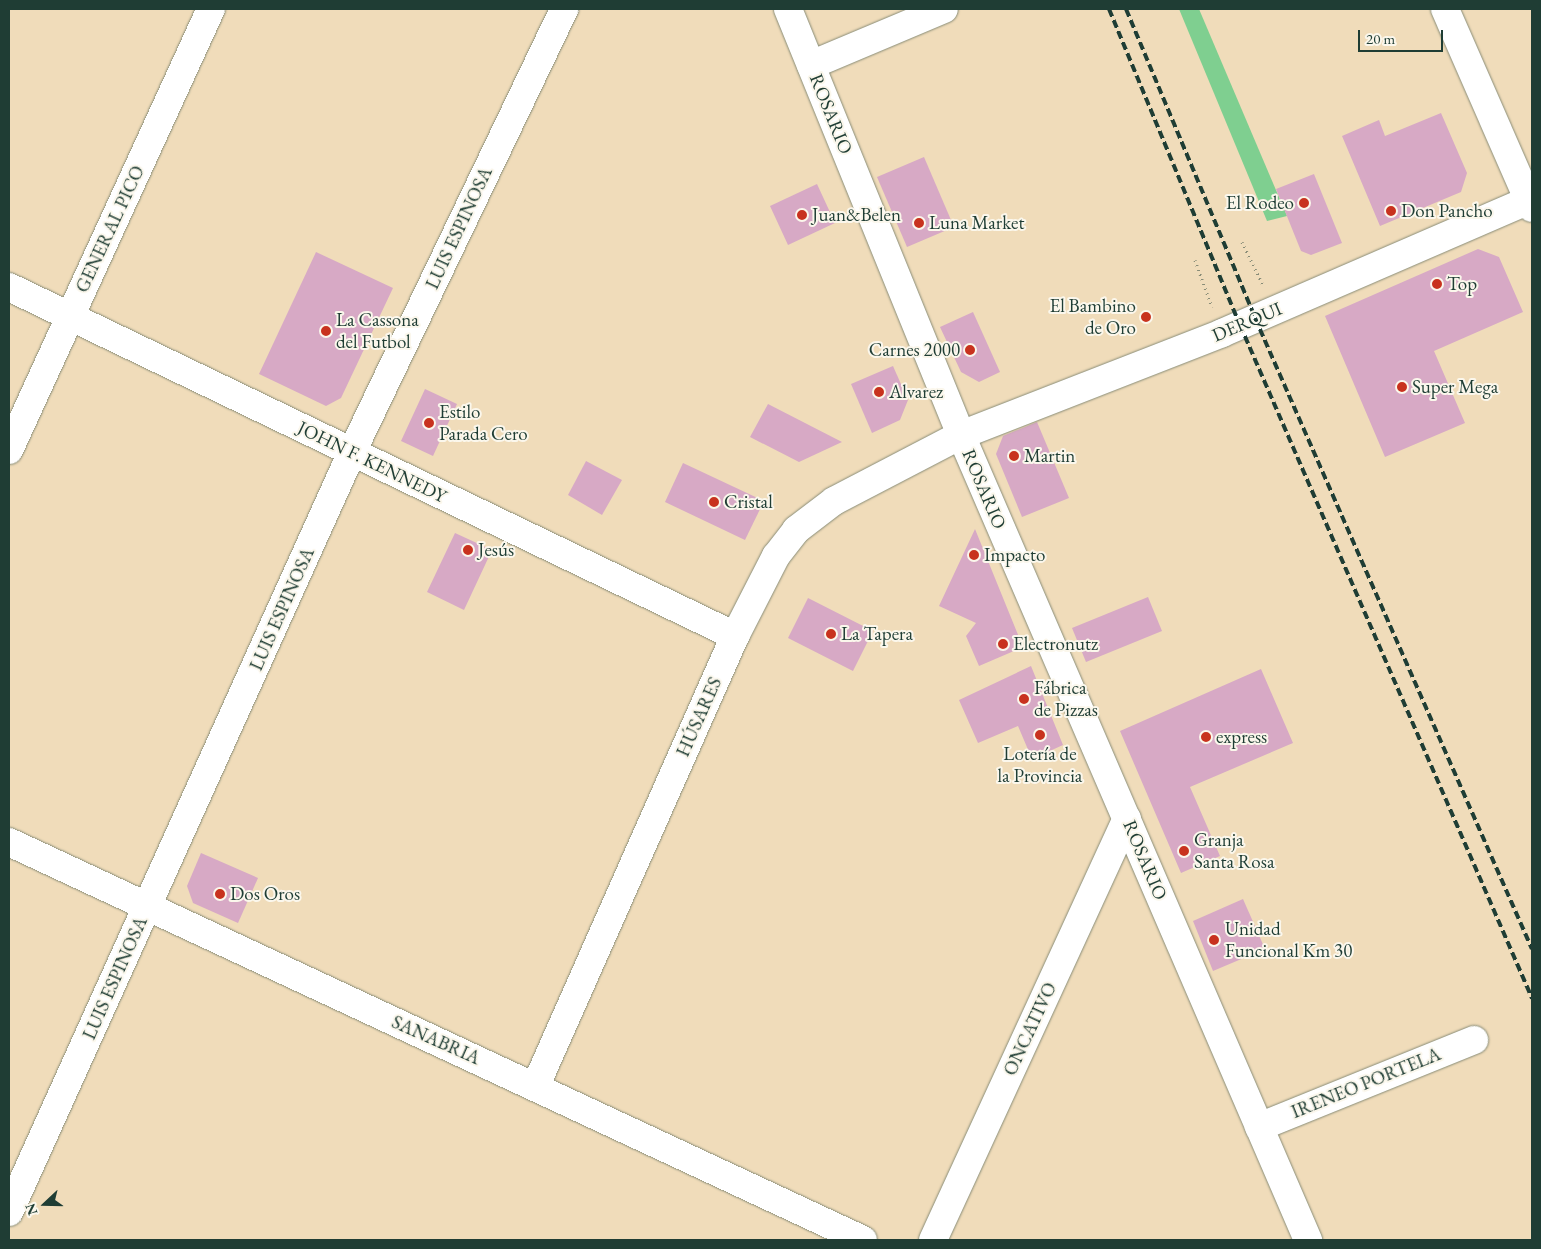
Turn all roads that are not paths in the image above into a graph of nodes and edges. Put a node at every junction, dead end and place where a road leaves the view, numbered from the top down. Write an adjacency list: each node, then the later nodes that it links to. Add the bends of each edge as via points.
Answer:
1 (211, 9): 9 (street, GENERAL PICO)
2 (564, 9): 12 (street, LUIS ESPINOSA)
3 (788, 9): 6 (street, ROSARIO)
4 (944, 9): 6 (street)
5 (1445, 9): 7 (street)
6 (811, 66): 10 (street, ROSARIO)
7 (1531, 202): 10 (street, DERQUI, via 1222,333)
8 (9, 287): 9 (street, JOHN F. KENNEDY)
9 (70, 315): 11 (street, GENERAL PICO); 12 (street, JOHN F. KENNEDY)
10 (961, 435): 13 (street, HÚSARES, via 834,501 796,530 776,556); 14 (street, ROSARIO)
11 (9, 450)
12 (352, 452): 13 (street, JOHN F. KENNEDY); 16 (street, LUIS ESPINOSA)
13 (734, 636): 18 (street, HÚSARES)
14 (1127, 818): 19 (street, ROSARIO); 22 (street, ONCATIVO)
15 (9, 842): 16 (street, SANABRIA)
16 (147, 908): 18 (street, SANABRIA); 20 (street, LUIS ESPINOSA)
17 (1474, 1040): 19 (street, IRENEO PORTELA)
18 (536, 1086): 21 (street, SANABRIA)
19 (1259, 1127): 23 (street, ROSARIO)
20 (9, 1212)
21 (863, 1240)
22 (934, 1240)
23 (1308, 1240)

